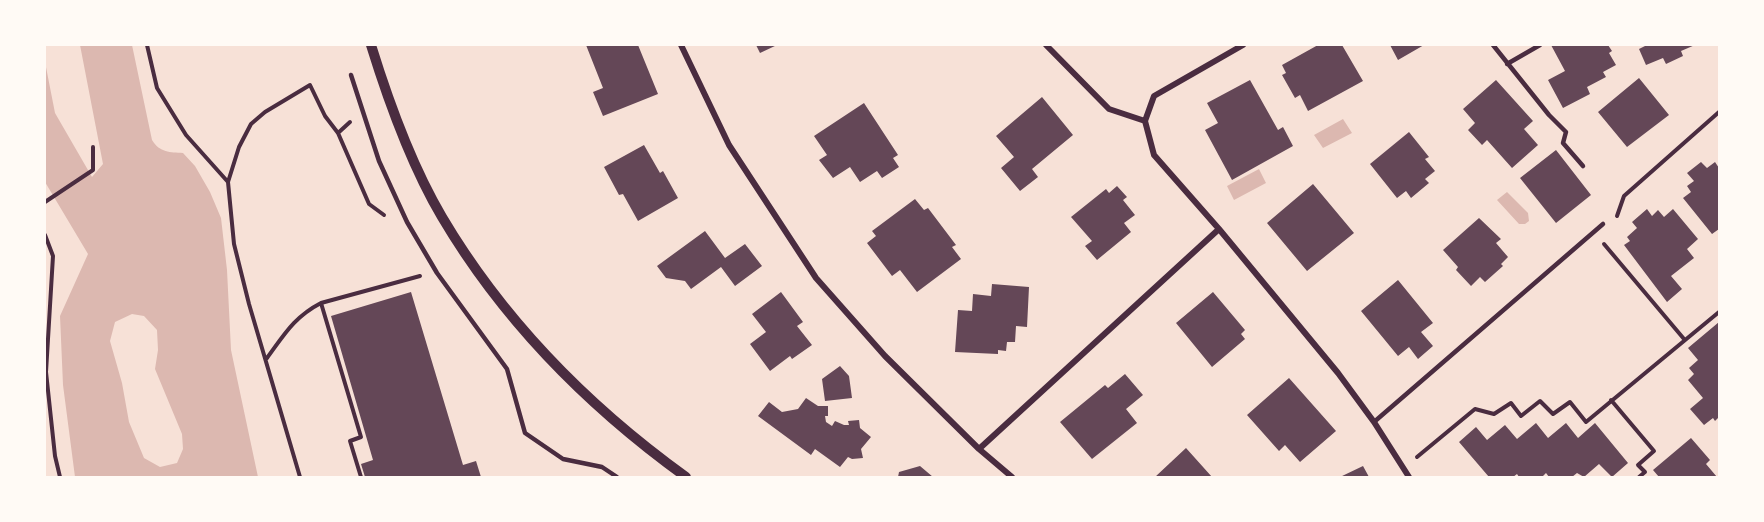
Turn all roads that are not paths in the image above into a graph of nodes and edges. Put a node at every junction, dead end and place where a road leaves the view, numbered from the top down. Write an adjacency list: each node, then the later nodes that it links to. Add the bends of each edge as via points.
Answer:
1 (371, 45): 16 (street, via 410,149 442,216 489,289 544,353 597,405)
2 (681, 45): 14 (street, via 729,145 816,278 885,356)
3 (1046, 45): 9 (street, via 1109,109)
4 (1243, 45): 9 (street, via 1154,96)
5 (1493, 45): 7 (lane)
6 (1540, 45): 7 (lane)
7 (1507, 64): 10 (lane, via 1566,132 1563,143)
8 (351, 75): 15 (lane, via 379,161 407,222 437,273 507,369 525,433 564,459 602,467)
9 (1145, 121): 12 (street, via 1154,155)
10 (1582, 166)
11 (1603, 224): 13 (lane)
12 (1219, 229): 13 (street, via 1305,331); 14 (street)
13 (1374, 422): 18 (street)
14 (979, 449): 17 (street)
15 (617, 477)
16 (686, 477)
17 (1012, 477)
18 (1409, 477)

